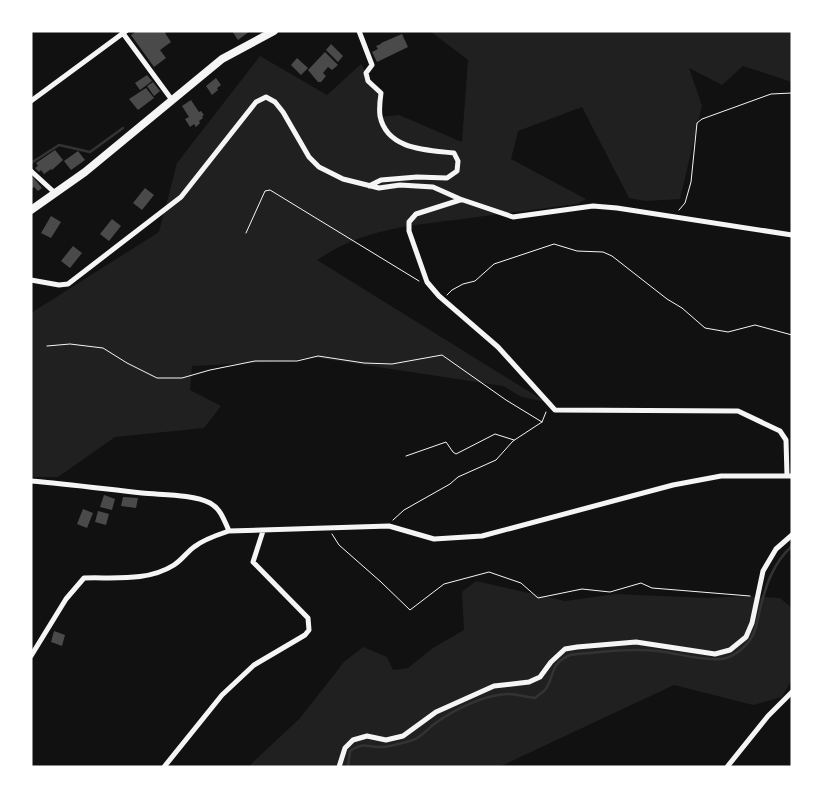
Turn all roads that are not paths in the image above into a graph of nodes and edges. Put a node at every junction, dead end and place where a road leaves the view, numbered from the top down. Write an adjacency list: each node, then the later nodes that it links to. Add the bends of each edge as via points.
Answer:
1 (274, 31): 4 (main road, via 222,59)
2 (359, 31): 7 (street, via 372,65 366,73 368,81 381,93 380,117 387,131 394,140 405,145 454,153 458,162 457,171 446,178 381,180)
3 (123, 32): 4 (street); 5 (street)
4 (172, 100): 8 (main road)
5 (31, 101)
6 (31, 171): 8 (street)
7 (369, 186): 9 (street, via 433,187); 12 (street, via 319,167 309,157 283,112 266,97 256,102 181,197 68,284)
8 (55, 193): 10 (main road)
9 (460, 199): 11 (street, via 513,217 593,206); 13 (street, via 416,214 409,222 409,231 427,282 498,347 555,410 738,411 780,431 786,440)
10 (31, 210)
11 (792, 235)
12 (31, 280)
13 (789, 476): 15 (street, via 721,476 673,485 482,536 434,540 389,526)
14 (31, 481): 16 (street, via 210,503 221,512)
15 (263, 530): 16 (street); 20 (street, via 253,562 308,618 309,630 306,635 254,665 222,695)
16 (229, 531): 18 (street, via 195,546 175,565 156,574 140,578 84,578 66,599)
17 (792, 535): 21 (street, via 776,549 763,571 746,637 730,650 715,654 636,642 577,646 565,650 540,677 529,682 494,686 436,712 403,736 386,740 367,736 353,740 345,748)
18 (31, 656)
19 (792, 692): 22 (street)
20 (164, 767)
21 (339, 767)
22 (727, 767)

